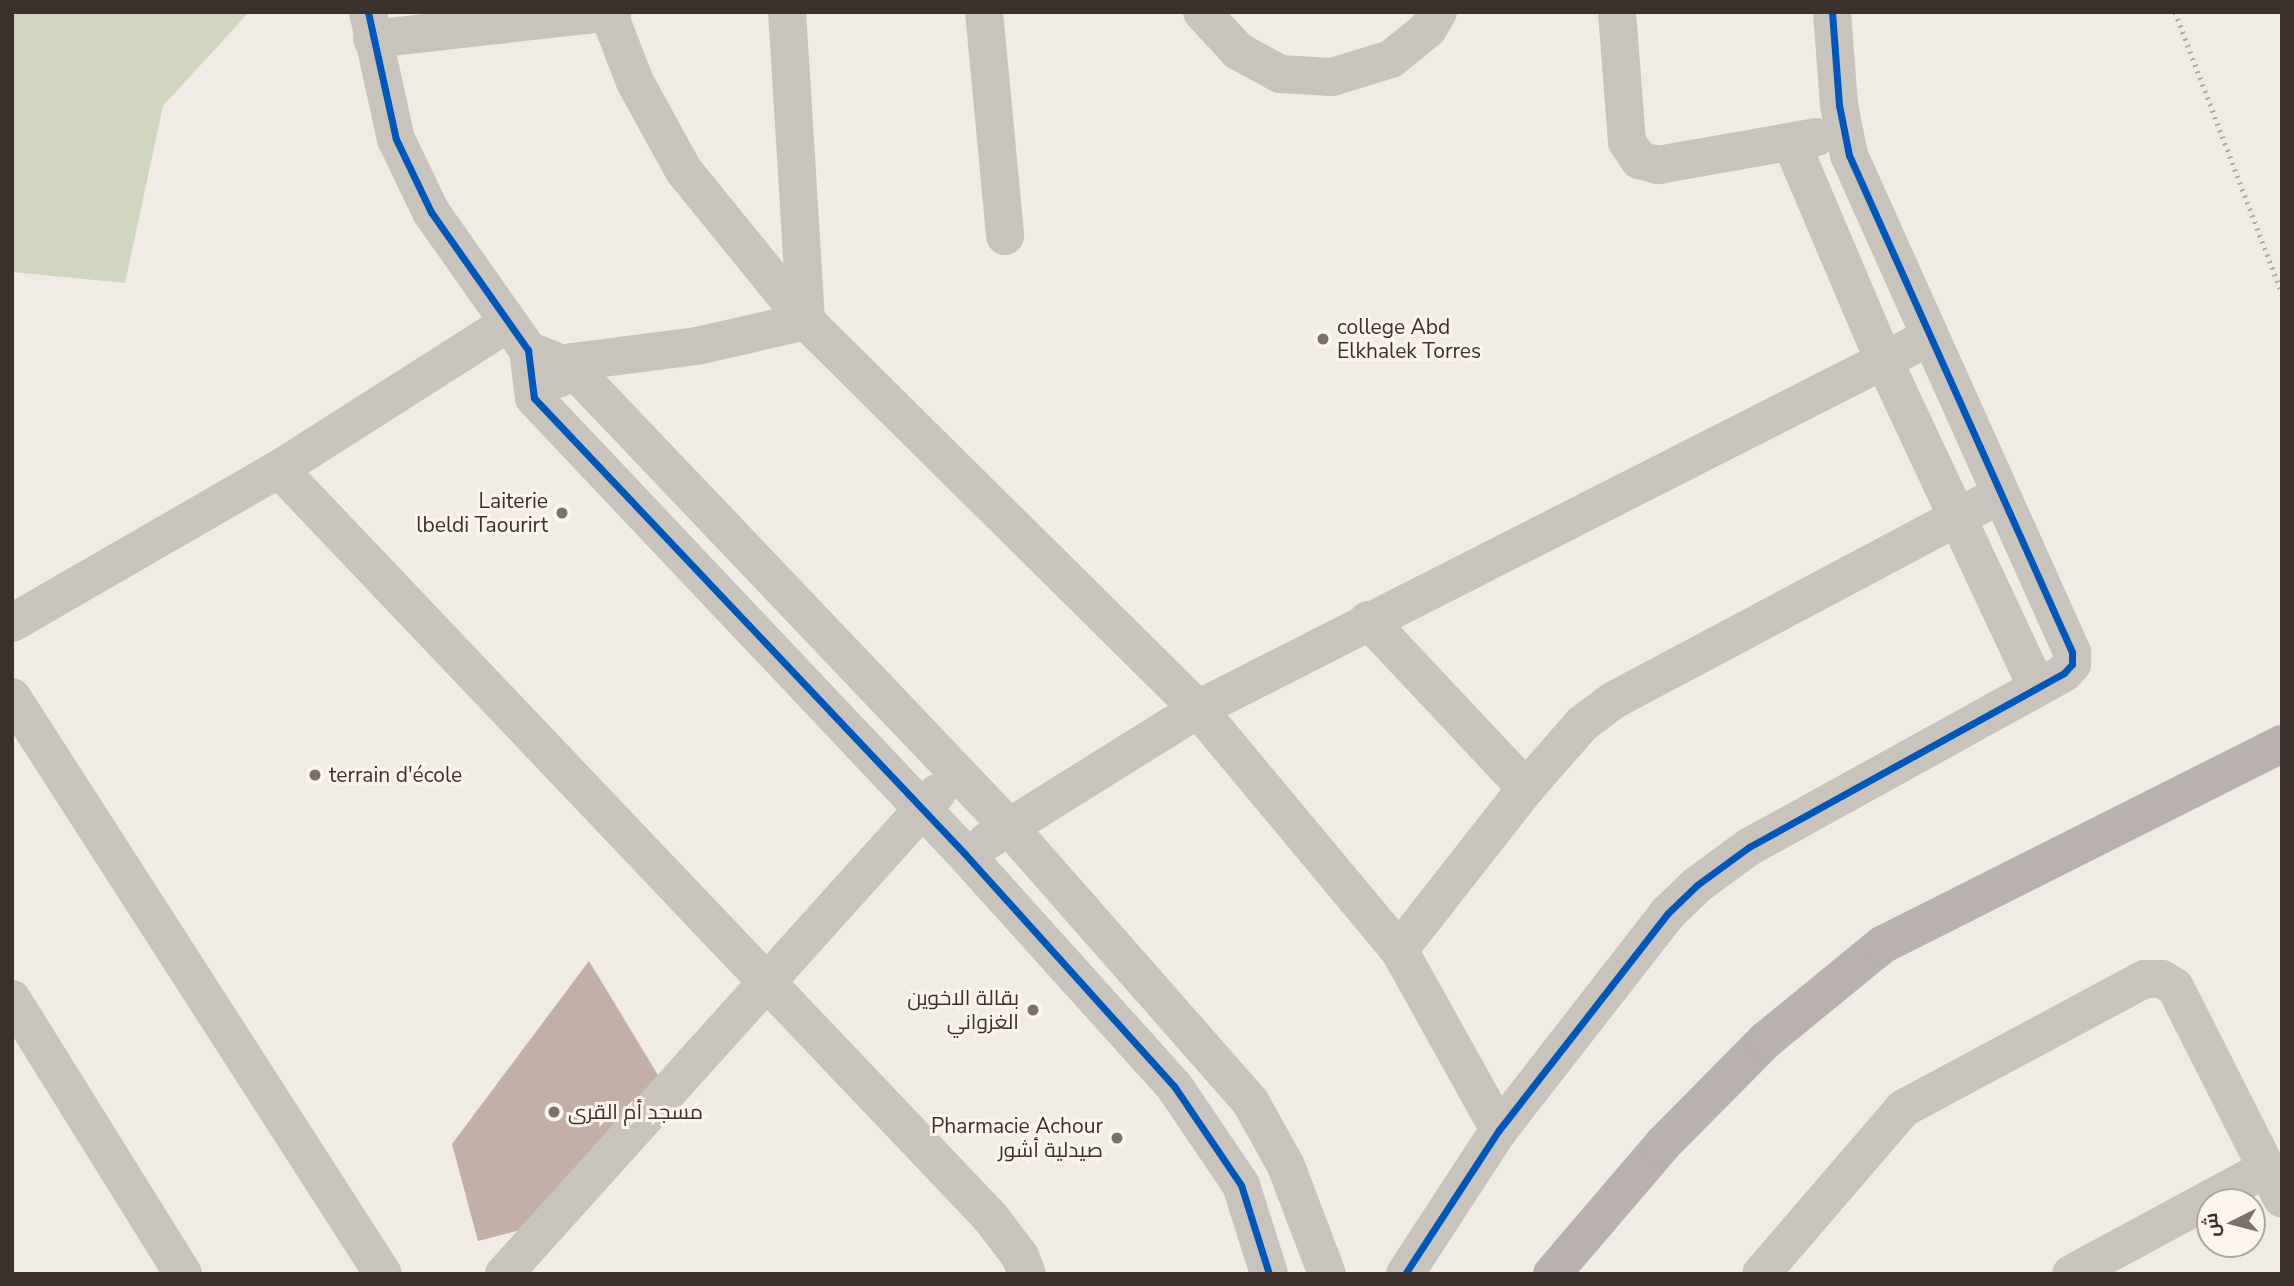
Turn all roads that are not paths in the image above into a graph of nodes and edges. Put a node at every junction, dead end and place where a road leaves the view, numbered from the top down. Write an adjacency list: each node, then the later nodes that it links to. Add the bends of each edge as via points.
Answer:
1 (610, 12): 8 (street); 12 (street, via 635,82 684,171)
2 (787, 12): 12 (street)
3 (984, 12): 11 (street)
4 (1202, 12): 5 (street, via 1238,51 1280,74 1332,77 1391,59 1428,29)
5 (1438, 12)
6 (1617, 12): 10 (street, via 1626,142 1639,160 1658,165)
7 (1832, 12): 9 (street)
8 (370, 26): 13 (street, via 396,139 430,212)
9 (1843, 132): 10 (street); 14 (street)
10 (1791, 142): 15 (street)
11 (1005, 236)
12 (806, 321): 16 (street, via 697,346 601,355 572,362); 25 (street)
13 (518, 336): 16 (street); 17 (street); 18 (street)
14 (1930, 337): 15 (street); 19 (street)
15 (1885, 363): 20 (street); 21 (street)
16 (572, 368): 17 (street); 27 (street)
17 (534, 398): 29 (street)
18 (279, 469): 22 (street); 33 (street)
19 (2001, 494): 20 (street); 23 (street, via 2072,652 2072,664 2064,673)
20 (1956, 518): 23 (street); 28 (street, via 1614,700 1582,724)
21 (1368, 620): 25 (street); 28 (street)
22 (12, 623)
23 (2037, 687): 35 (street, via 1749,846 1697,886 1668,913)
24 (12, 697): 38 (street)
25 (1198, 709): 30 (street); 32 (street)
26 (2282, 744): 44 (main road, via 1882,944 1766,1040 1662,1145)
27 (954, 773): 29 (street); 30 (street)
28 (1526, 788): 32 (street)
29 (921, 811): 31 (street); 33 (street)
30 (1009, 827): 31 (street); 42 (street, via 1250,1101 1286,1166)
31 (965, 855): 41 (street, via 1174,1086 1215,1140 1241,1185)
32 (1399, 950): 35 (street)
33 (765, 979): 39 (street); 40 (street, via 991,1218 1020,1256)
34 (12, 999): 37 (street)
35 (1499, 1130): 43 (street)
36 (2274, 1183): 45 (street, via 2175,987 2162,979 2145,979 1904,1108); 46 (street)
37 (183, 1274)
38 (383, 1274)
39 (504, 1274)
40 (1027, 1274)
41 (1269, 1274)
42 (1327, 1274)
43 (1405, 1274)
44 (1552, 1274)
45 (1761, 1274)
46 (2071, 1274)

